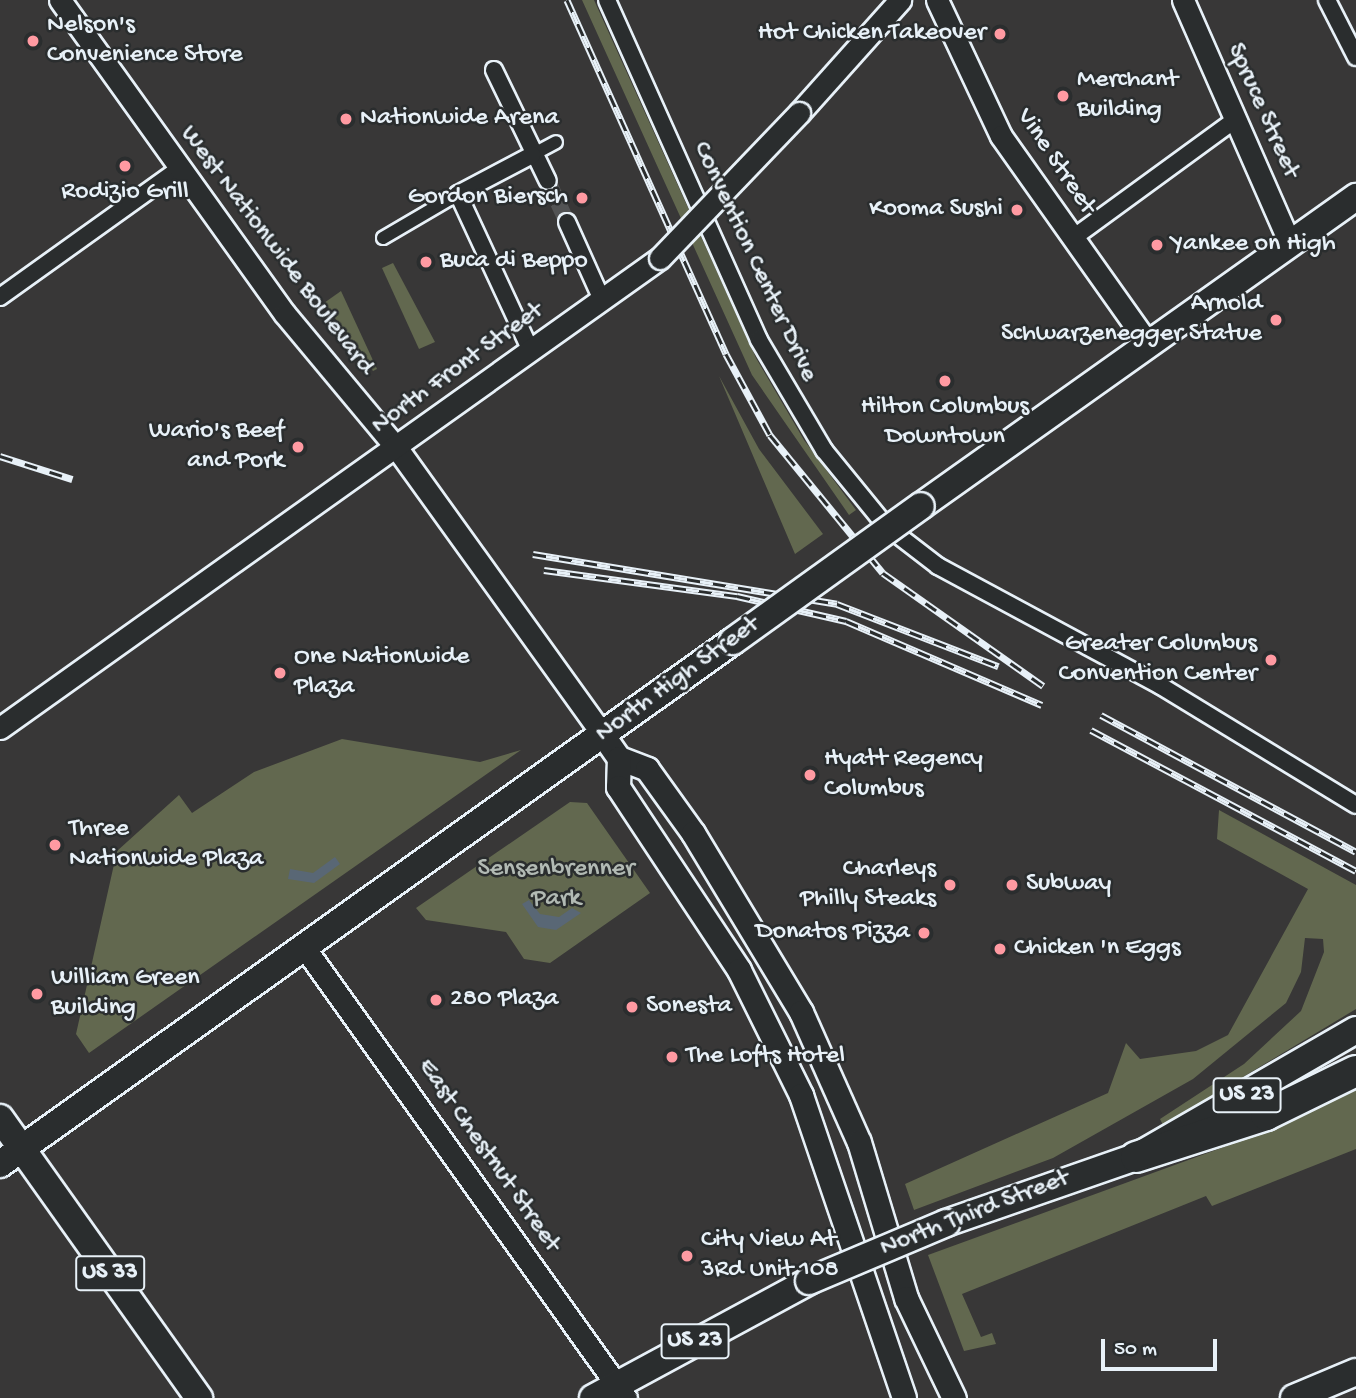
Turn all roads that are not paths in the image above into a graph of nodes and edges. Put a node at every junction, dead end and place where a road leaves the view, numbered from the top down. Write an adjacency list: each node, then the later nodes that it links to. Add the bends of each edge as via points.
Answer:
1 (60, 0): 12 (street, West Nationwide Boulevard)
2 (607, 0): 28 (street, Convention Center Drive, via 759,341 824,450 886,526 938,566 1161,686)
3 (900, 0): 21 (street, North Front Street, bridge, via 660,258)
4 (937, 0): 18 (street, Vine Street, via 1001,136)
5 (1183, 0): 9 (street, Spruce Street)
6 (1327, 0): 7 (street)
7 (1356, 57)
8 (494, 70): 11 (street)
9 (1236, 120): 18 (street); 19 (street, Spruce Street)
10 (556, 142): 11 (street)
11 (532, 155): 13 (street); 14 (street)
12 (179, 169): 20 (street); 24 (street, West Nationwide Boulevard, via 308,344)
13 (548, 181)
14 (458, 194): 17 (street); 23 (street)
15 (1356, 197): 19 (main road, North High Street)
16 (567, 222): 21 (street)
17 (383, 238)
18 (1073, 238): 22 (street, Vine Street)
19 (1290, 244): 22 (main road, North High Street)
20 (0, 297)
21 (602, 300): 23 (street, North Front Street)
22 (1148, 344): 26 (main road, North High Street, bridge)
23 (531, 351): 24 (street, North Front Street)
24 (396, 447): 25 (street, North Front Street); 26 (street, West Nationwide Boulevard)
25 (0, 728)
26 (602, 734): 27 (main road); 29 (main road, North High Street)
27 (619, 758): 35 (main road, via 618,787 739,970 801,1095); 36 (main road, via 647,769 693,833 801,1012 859,1142)
28 (1356, 805)
29 (304, 947): 33 (main road, North High Street); 38 (street, East Chestnut Street)
30 (1356, 1030): 34 (main road, North Third Street / US 23)
31 (1356, 1071): 34 (highway, via 1266,1115)
32 (0, 1118): 33 (main road, US 33)
33 (11, 1156): 39 (main road, US 33)
34 (1136, 1157): 38 (main road, North Third Street / US 23, bridge, via 946,1223 773,1297)
35 (881, 1331): 36 (main road, via 904,1327); 41 (main road)
36 (924, 1340): 42 (main road)
37 (1356, 1372): 43 (main road)
38 (621, 1391): 40 (main road, North Third Street / US 23)
39 (199, 1398)
40 (593, 1398)
41 (904, 1398)
42 (954, 1398)
43 (1294, 1398)

